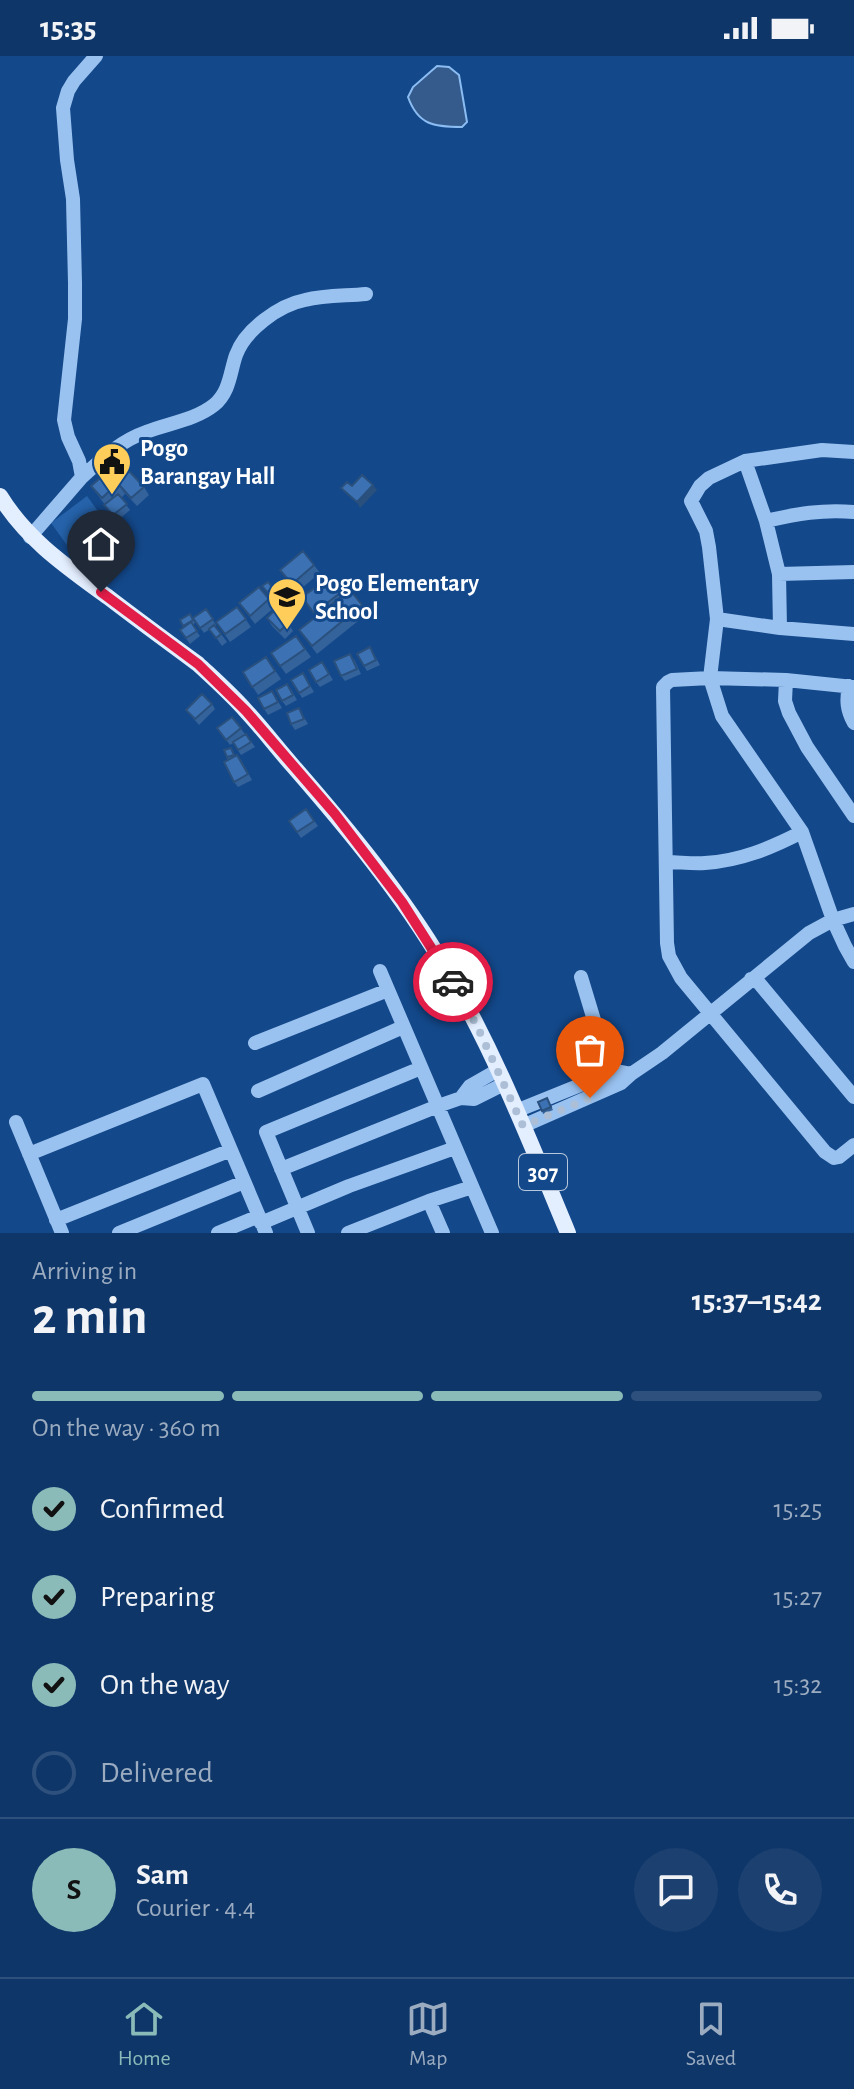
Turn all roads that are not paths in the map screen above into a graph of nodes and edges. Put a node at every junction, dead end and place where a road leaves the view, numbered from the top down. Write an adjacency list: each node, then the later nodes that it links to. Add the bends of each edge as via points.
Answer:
1 (96, 56): 5 (street, via 74,81 63,108 75,283 64,420)
2 (366, 294): 5 (street, via 306,299 262,322 240,345 230,381 216,404 122,444)
3 (854, 452): 4 (street, via 822,450)
4 (745, 461): 8 (street); 12 (street, via 709,478 691,501 706,531)
5 (82, 477): 9 (street)
6 (0, 496): 9 (main road, 307)
7 (854, 512): 8 (street, via 808,512)
8 (766, 521): 11 (street)
9 (30, 537): 34 (main road, 307, via 198,664 246,711 402,902 443,963)
10 (854, 572): 11 (street)
11 (779, 574): 13 (street)
12 (717, 619): 13 (street); 15 (street)
13 (780, 628): 14 (street)
14 (854, 634)
15 (710, 678): 16 (street); 20 (street, via 728,727); 21 (street, via 672,680 663,687)
16 (786, 680): 17 (street); 19 (street, via 789,713)
17 (852, 686): 18 (street, via 847,700)
18 (854, 723)
19 (854, 816)
20 (802, 832): 21 (street, via 742,857); 23 (street)
21 (667, 862): 29 (street, via 669,956)
22 (854, 914): 23 (street)
23 (833, 920): 24 (street); 27 (street)
24 (854, 962)
25 (380, 971): 28 (street)
26 (581, 977): 33 (street, via 594,1020)
27 (751, 979): 29 (street); 36 (street)
28 (388, 990): 30 (street); 31 (street)
29 (710, 1013): 33 (street, via 662,1053); 40 (street, via 825,1152 839,1157)
30 (403, 1027): 32 (street); 35 (street)
31 (255, 1043)
32 (421, 1068): 37 (street); 44 (street, via 266,1132)
33 (622, 1076): 38 (street)
34 (501, 1077): 37 (street, via 470,1086 461,1098); 38 (main road, 307)
35 (258, 1091)
36 (854, 1097)
37 (438, 1106): 41 (street); 44 (street)
38 (520, 1119): 57 (main road, 307)
39 (16, 1122): 43 (street)
40 (854, 1145)
41 (455, 1148): 46 (street); 48 (street)
42 (231, 1150): 43 (street, via 203,1084); 45 (street); 50 (street)
43 (29, 1154): 50 (street)
44 (281, 1169): 48 (street)
45 (244, 1182): 49 (street); 53 (street)
46 (472, 1187): 47 (street); 56 (street)
47 (429, 1201): 52 (street); 55 (street)
48 (297, 1207): 49 (street); 54 (street)
49 (262, 1224): 51 (street)
50 (59, 1227)
51 (223, 1232)
52 (352, 1232)
53 (119, 1233)
54 (308, 1233)
55 (443, 1233)
56 (492, 1233)
57 (568, 1233)

